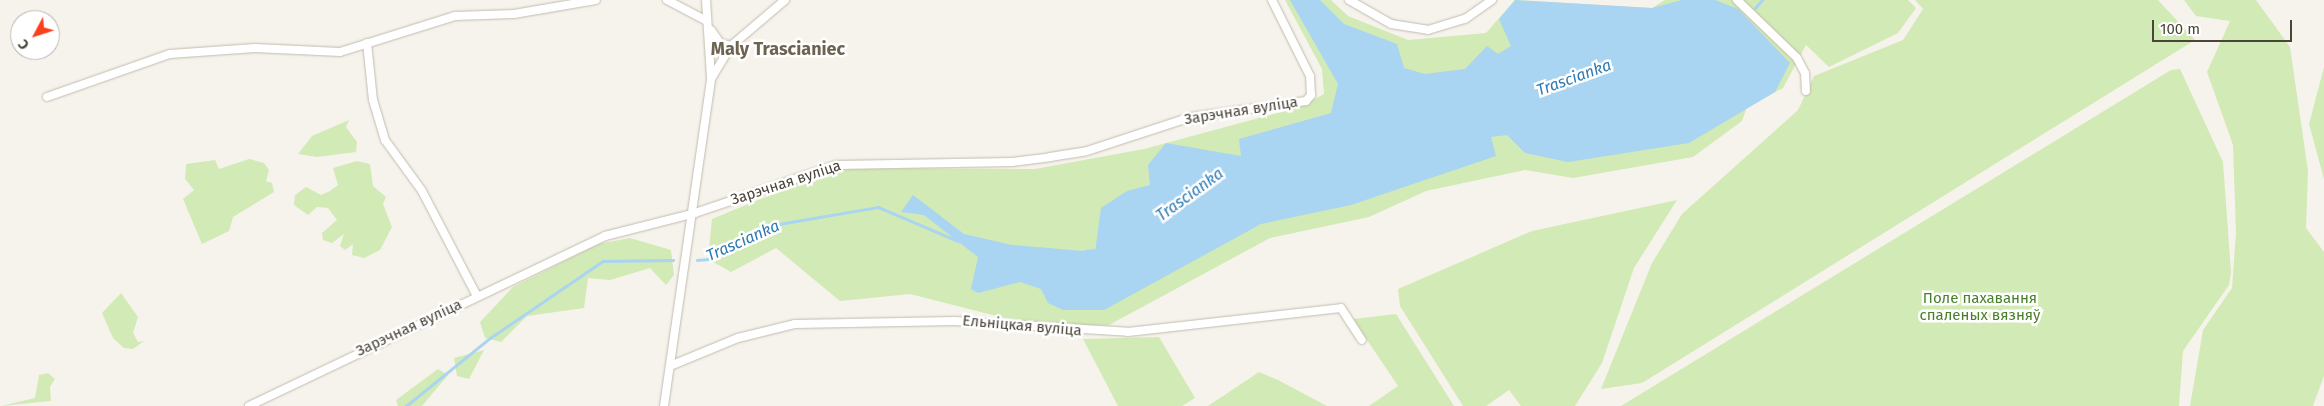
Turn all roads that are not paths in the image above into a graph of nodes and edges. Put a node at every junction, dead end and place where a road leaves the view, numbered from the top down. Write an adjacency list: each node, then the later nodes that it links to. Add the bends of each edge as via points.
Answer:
1 (596, 0): 10 (street, via 514,14 455,16)
2 (667, 0): 9 (street)
3 (706, 0): 9 (street)
4 (785, 0): 11 (street)
5 (1272, 0): 15 (street, Зарэчная вуліца, via 1310,76 1311,96 1306,101 1191,117 1087,151 1050,157 1004,162 850,162)
6 (1349, 0): 7 (street, via 1391,24 1428,30 1465,19)
7 (1492, 0)
8 (1737, 0): 13 (street, via 1797,58 1805,73)
9 (707, 22): 11 (street, via 714,38); 12 (street)
10 (367, 43): 14 (street, via 340,52 255,48 170,54); 16 (street, via 373,100 385,140 422,191)
11 (730, 46): 12 (street)
12 (711, 79): 15 (street)
13 (1806, 91)
14 (47, 97)
15 (695, 213): 16 (street, Зарэчная вуліца, via 605,236); 18 (street)
16 (476, 296): 19 (street, Зарэчная вуліца)
17 (1362, 340): 18 (street, Ельніцкая вуліца, via 1341,308 1111,332 955,321 795,324 738,338)
18 (670, 366): 20 (street)
19 (249, 406)
20 (664, 406)

